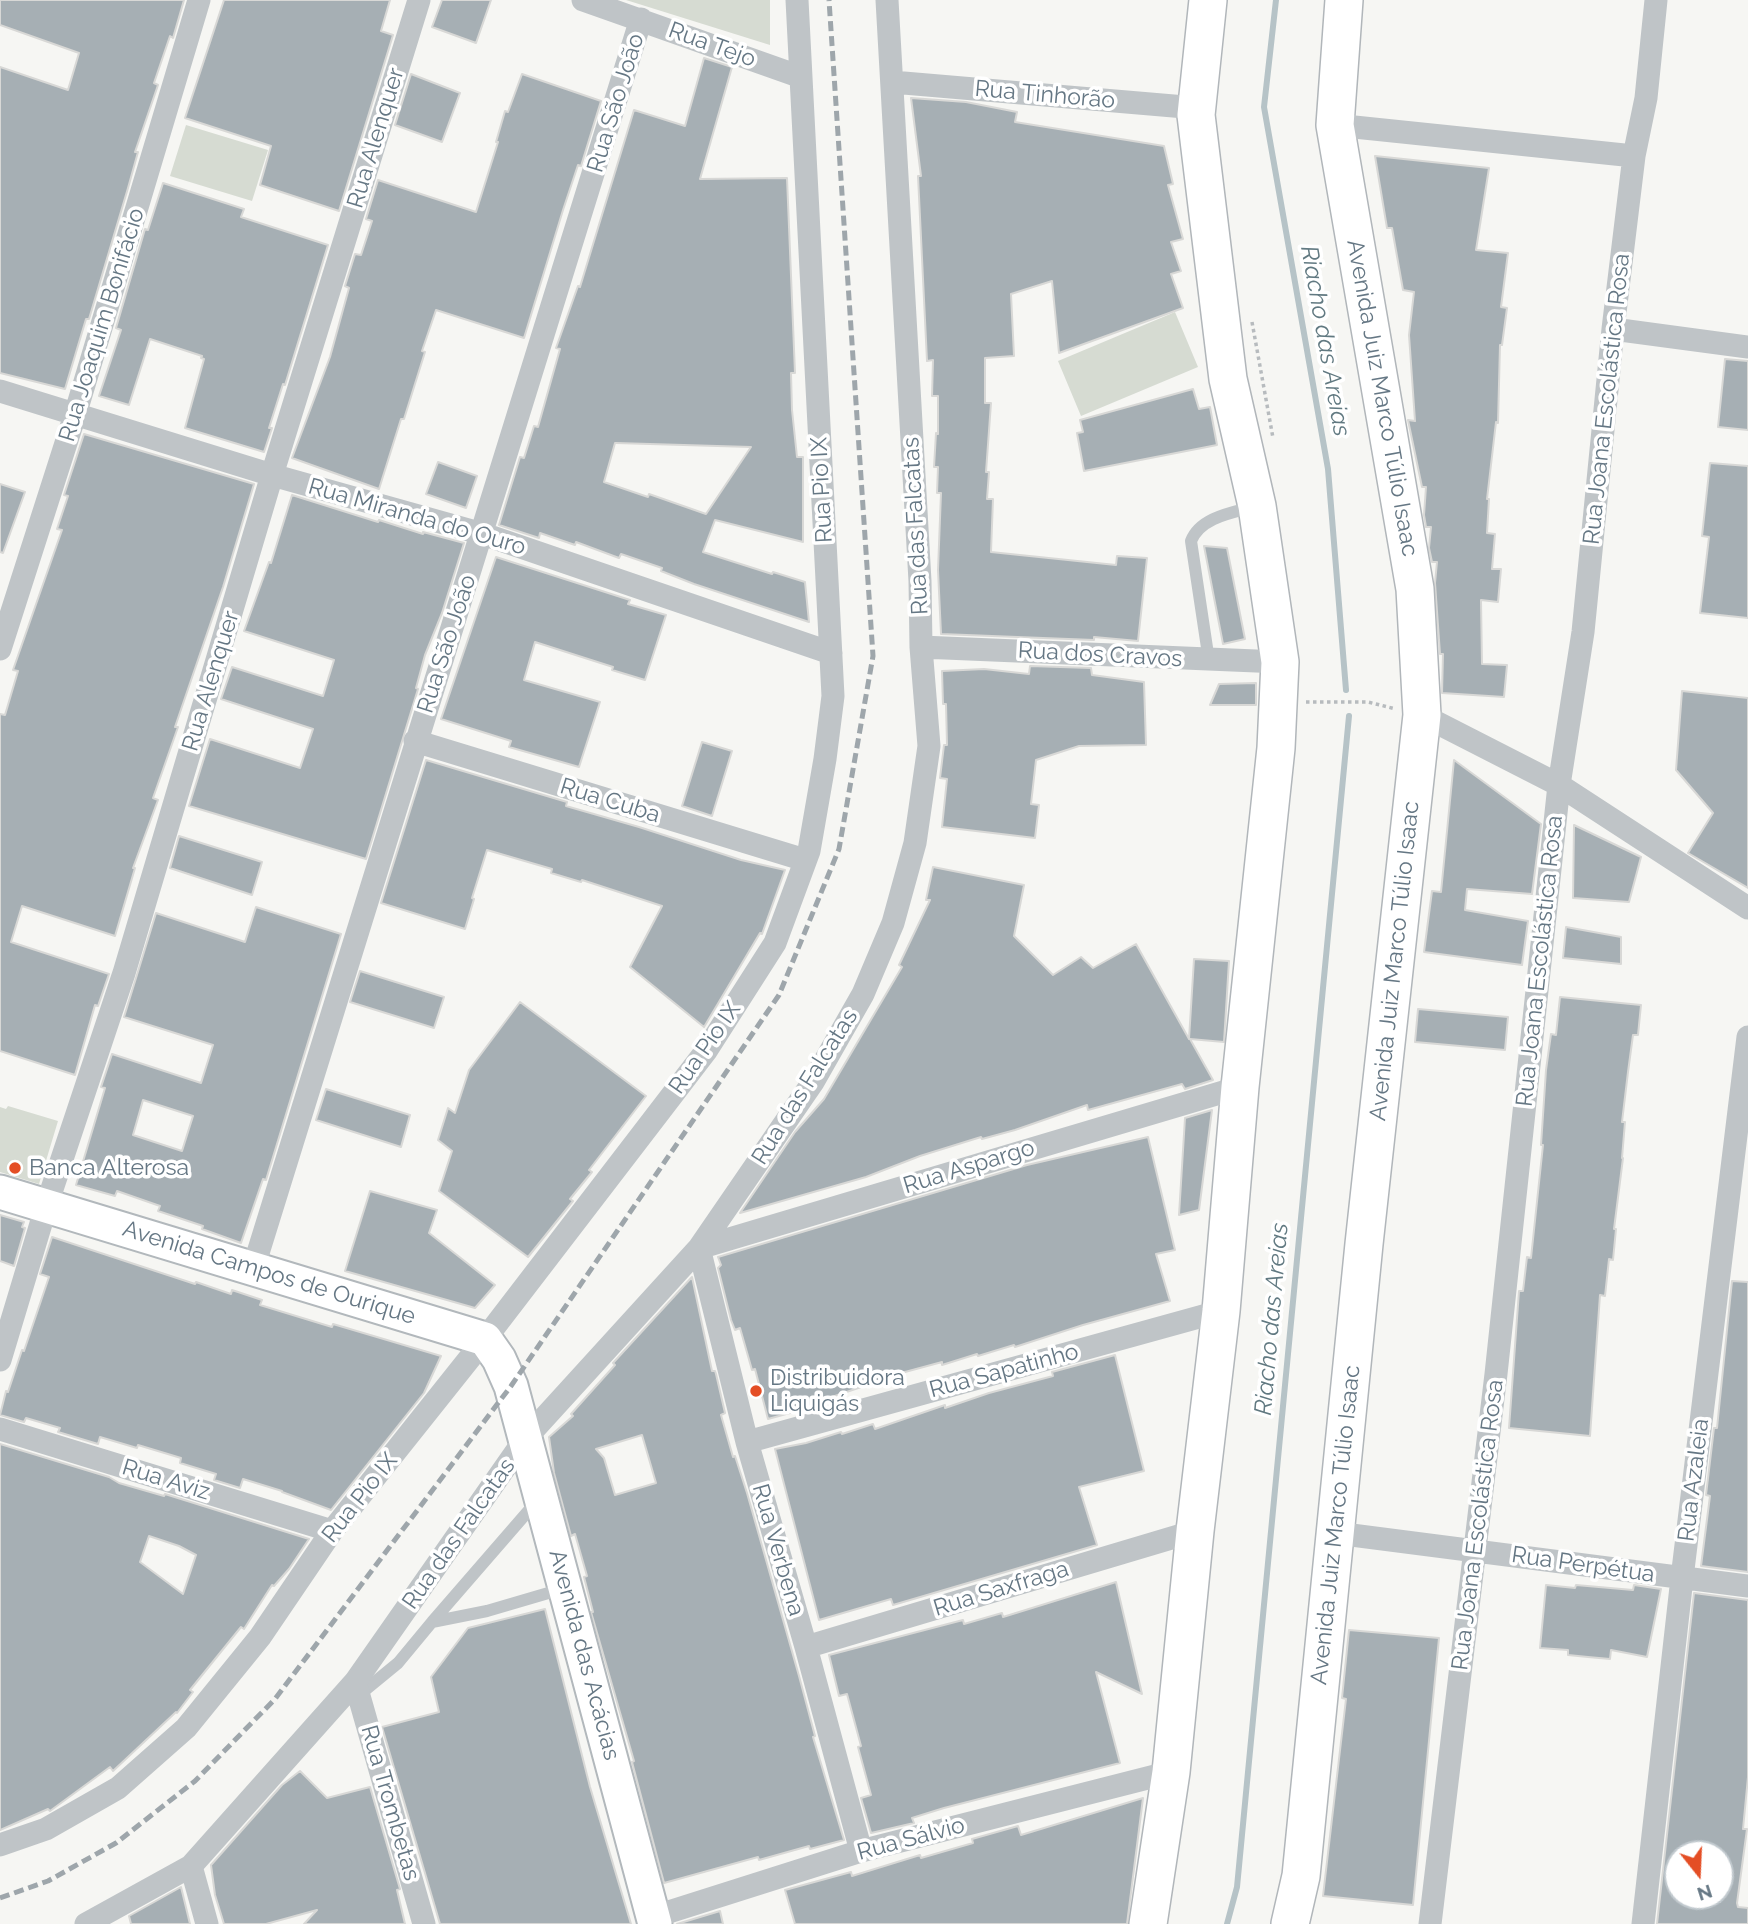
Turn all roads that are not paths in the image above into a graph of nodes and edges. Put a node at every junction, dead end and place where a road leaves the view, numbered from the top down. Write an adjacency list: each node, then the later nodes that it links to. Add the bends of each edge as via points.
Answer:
1 (199, 0): 18 (street, Rua Joaquim Bonifácio)
2 (419, 0): 19 (street, Rua Alenquer)
3 (583, 0): 9 (street, Rua Tejo)
4 (797, 0): 10 (street, Rua Pio IX)
5 (887, 0): 11 (street, Rua das Falcatas)
6 (1208, 0): 12 (main road)
7 (1344, 0): 13 (main road, Avenida Juiz Marco Túlio Isaac)
8 (1656, 0): 14 (street, Rua Joana Escolástica Rosa, via 1646,98)
9 (641, 19): 10 (street, Rua Tejo); 21 (street, Rua São João)
10 (801, 77): 24 (street, Rua Pio IX)
11 (892, 82): 12 (street, Rua Tinhorão); 22 (street, Rua das Falcatas)
12 (1196, 108): 20 (main road, via 1228,379)
13 (1335, 125): 14 (street); 27 (main road, Avenida Juiz Marco Túlio Isaac, via 1415,589)
14 (1634, 156): 15 (street, Rua Joana Escolástica Rosa)
15 (1613, 330): 16 (street); 29 (street, Rua Joana Escolástica Rosa, via 1583,632)
16 (1748, 347)
17 (0, 391): 18 (street, Rua Miranda do Ouro)
18 (75, 415): 19 (street, Rua Miranda do Ouro); 23 (street, Rua Joaquim Bonifácio)
19 (272, 475): 21 (street, Rua Miranda do Ouro); 35 (street, Rua Alenquer, via 124,973)
20 (1256, 506): 25 (lane, via 1199,526 1191,541); 26 (main road)
21 (483, 534): 24 (street, Rua Miranda do Ouro); 28 (street, Rua São João)
22 (921, 647): 25 (street, Rua dos Cravos); 36 (street, Rua das Falcatas, via 929,746 915,843 894,923 863,994 813,1082)
23 (0, 649)
24 (831, 653): 30 (street, Rua Pio IX, via 833,696)
25 (1209, 660): 26 (street, Rua dos Cravos)
26 (1293, 686): 33 (main road, via 1276,748)
27 (1422, 715): 29 (street); 47 (main road, Avenida Juiz Marco Túlio Isaac)
28 (415, 741): 30 (street, Rua Cuba); 37 (street, Rua São João)
29 (1559, 785): 31 (street); 48 (street, Rua Joana Escolástica Rosa)
30 (805, 860): 39 (street, Rua Pio IX, via 775,943 706,1051)
31 (1748, 908)
32 (1748, 1037): 49 (street, Rua Azaleia)
33 (1240, 1087): 36 (street, Rua Aspargo); 38 (main road)
34 (0, 1192): 35 (main road, Avenida Campos de Ourique)
35 (46, 1207): 37 (main road, Avenida Campos de Ourique); 40 (street, Rua Alenquer)
36 (699, 1248): 42 (street, Rua das Falcatas); 43 (street, Rua Verbena)
37 (253, 1269): 39 (main road, Avenida Campos de Ourique)
38 (1221, 1311): 43 (street, Rua Sapatinho); 46 (main road)
39 (485, 1339): 42 (main road, Avenida das Acácias, via 511,1386); 45 (street, Rua Pio IX)
40 (0, 1360)
41 (0, 1429): 45 (street, Rua Aviz)
42 (525, 1439): 44 (main road, Avenida das Acácias); 54 (street, Rua das Falcatas)
43 (747, 1441): 53 (street, Rua Verbena)
44 (541, 1497): 51 (main road, Avenida das Acácias); 52 (lane)
45 (332, 1531): 56 (street, Rua Pio IX, via 260,1637 186,1728 118,1788 46,1829)
46 (1195, 1531): 53 (street, Rua Saxfraga); 55 (main road)
47 (1336, 1533): 48 (street, Rua Perpétua); 64 (main road, Avenida Juiz Marco Túlio Isaac, via 1301,1876)
48 (1475, 1550): 49 (street, Rua Perpétua); 65 (street, Rua Joana Escolástica Rosa)
49 (1682, 1578): 50 (street, Rua Perpétua); 66 (street, Rua Azaleia)
50 (1748, 1586)
51 (566, 1588): 52 (lane); 59 (main road, Avenida das Acácias)
52 (432, 1622): 54 (lane, via 398,1663)
53 (807, 1647): 57 (street, Rua Verbena)
54 (357, 1688): 58 (street, Rua das Falcatas); 62 (street, Rua Trombetas)
55 (1171, 1772): 57 (street, Rua Sálvio); 63 (main road)
56 (0, 1845)
57 (861, 1851): 59 (street, Rua Sálvio)
58 (191, 1866): 60 (street, Rua das Falcatas); 61 (street)
59 (654, 1920)
60 (86, 1924)
61 (207, 1924)
62 (424, 1924)
63 (1148, 1924)
64 (1290, 1924)
65 (1430, 1924)
66 (1643, 1924)

